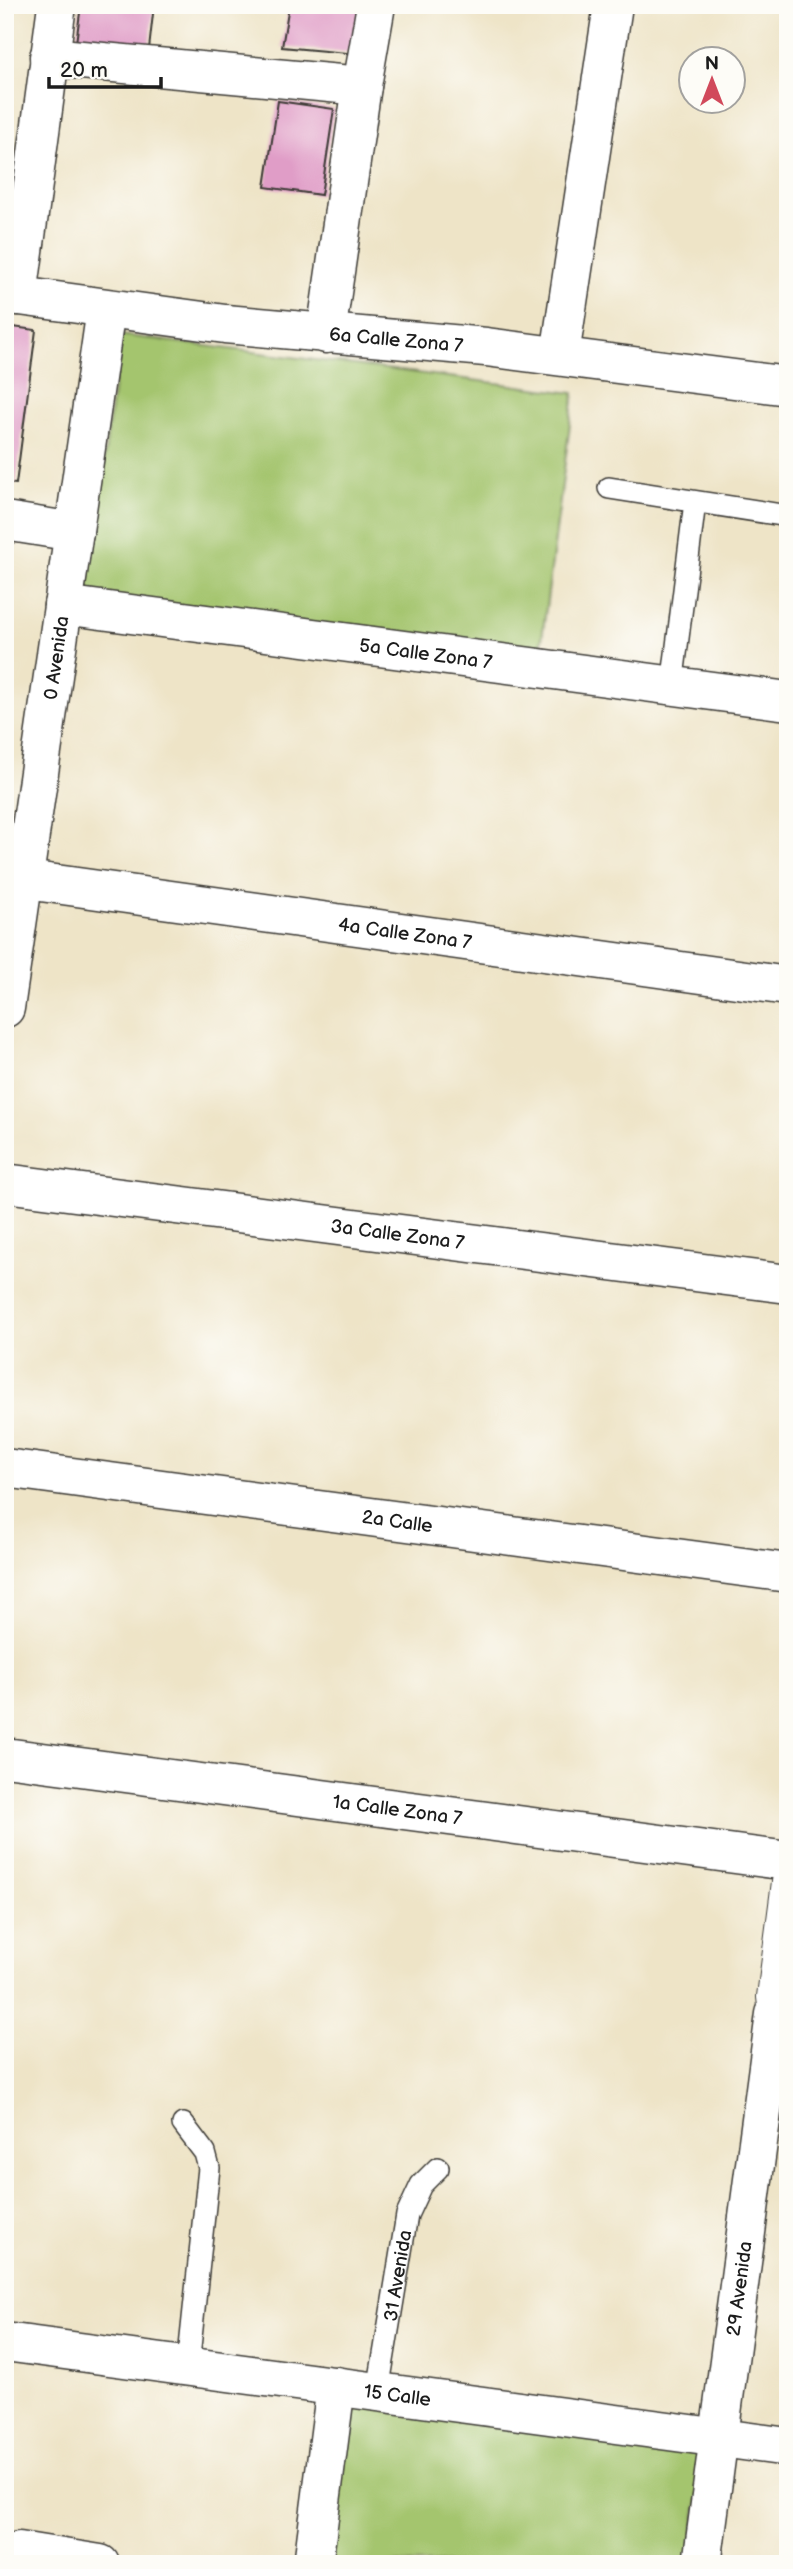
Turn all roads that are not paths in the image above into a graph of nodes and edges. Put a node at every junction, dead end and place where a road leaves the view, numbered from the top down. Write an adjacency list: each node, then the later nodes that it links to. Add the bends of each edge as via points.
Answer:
1 (57, 5): 4 (street)
2 (376, 5): 5 (street)
3 (613, 5): 9 (street)
4 (49, 57): 5 (street); 6 (street)
5 (362, 86): 8 (street)
6 (12, 295): 7 (street, 6a Calle Zona 7)
7 (106, 309): 8 (street, 6a Calle Zona 7); 15 (street, 0 Avenida)
8 (326, 334): 9 (street, 6a Calle Zona 7)
9 (560, 355): 10 (street, 6a Calle Zona 7)
10 (788, 386)
11 (609, 488): 12 (lane)
12 (695, 502): 13 (lane); 17 (lane)
13 (788, 516)
14 (5, 521): 15 (street)
15 (74, 532): 16 (street, 0 Avenida)
16 (63, 605): 17 (street, 5a Calle Zona 7); 19 (street, 0 Avenida)
17 (672, 686): 18 (street, 5a Calle Zona 7)
18 (788, 701)
19 (14, 878): 20 (street, 4a Calle Zona 7); 21 (street, 0 Avenida)
20 (788, 986)
21 (5, 1008)
22 (5, 1183): 23 (street, 3a Calle Zona 7)
23 (788, 1284)
24 (5, 1468): 25 (street, 2a Calle)
25 (788, 1573)
26 (5, 1757): 27 (street, 1a Calle Zona 7)
27 (788, 1861)
28 (788, 1882): 29 (street, via 773,1997)
29 (775, 2014): 36 (street, 29 Avenida)
30 (183, 2124): 33 (lane, via 205,2153 209,2168)
31 (438, 2168): 35 (lane, 31 Avenida, via 411,2200)
32 (5, 2342): 33 (street, 15 Calle)
33 (188, 2366): 34 (street, 15 Calle)
34 (337, 2386): 35 (street, 15 Calle); 40 (street)
35 (378, 2391): 36 (street, 15 Calle)
36 (719, 2438): 37 (street, 15 Calle); 41 (street, 29 Avenida)
37 (788, 2447)
38 (18, 2557): 39 (street)
39 (100, 2563)
40 (313, 2564)
41 (702, 2564)

